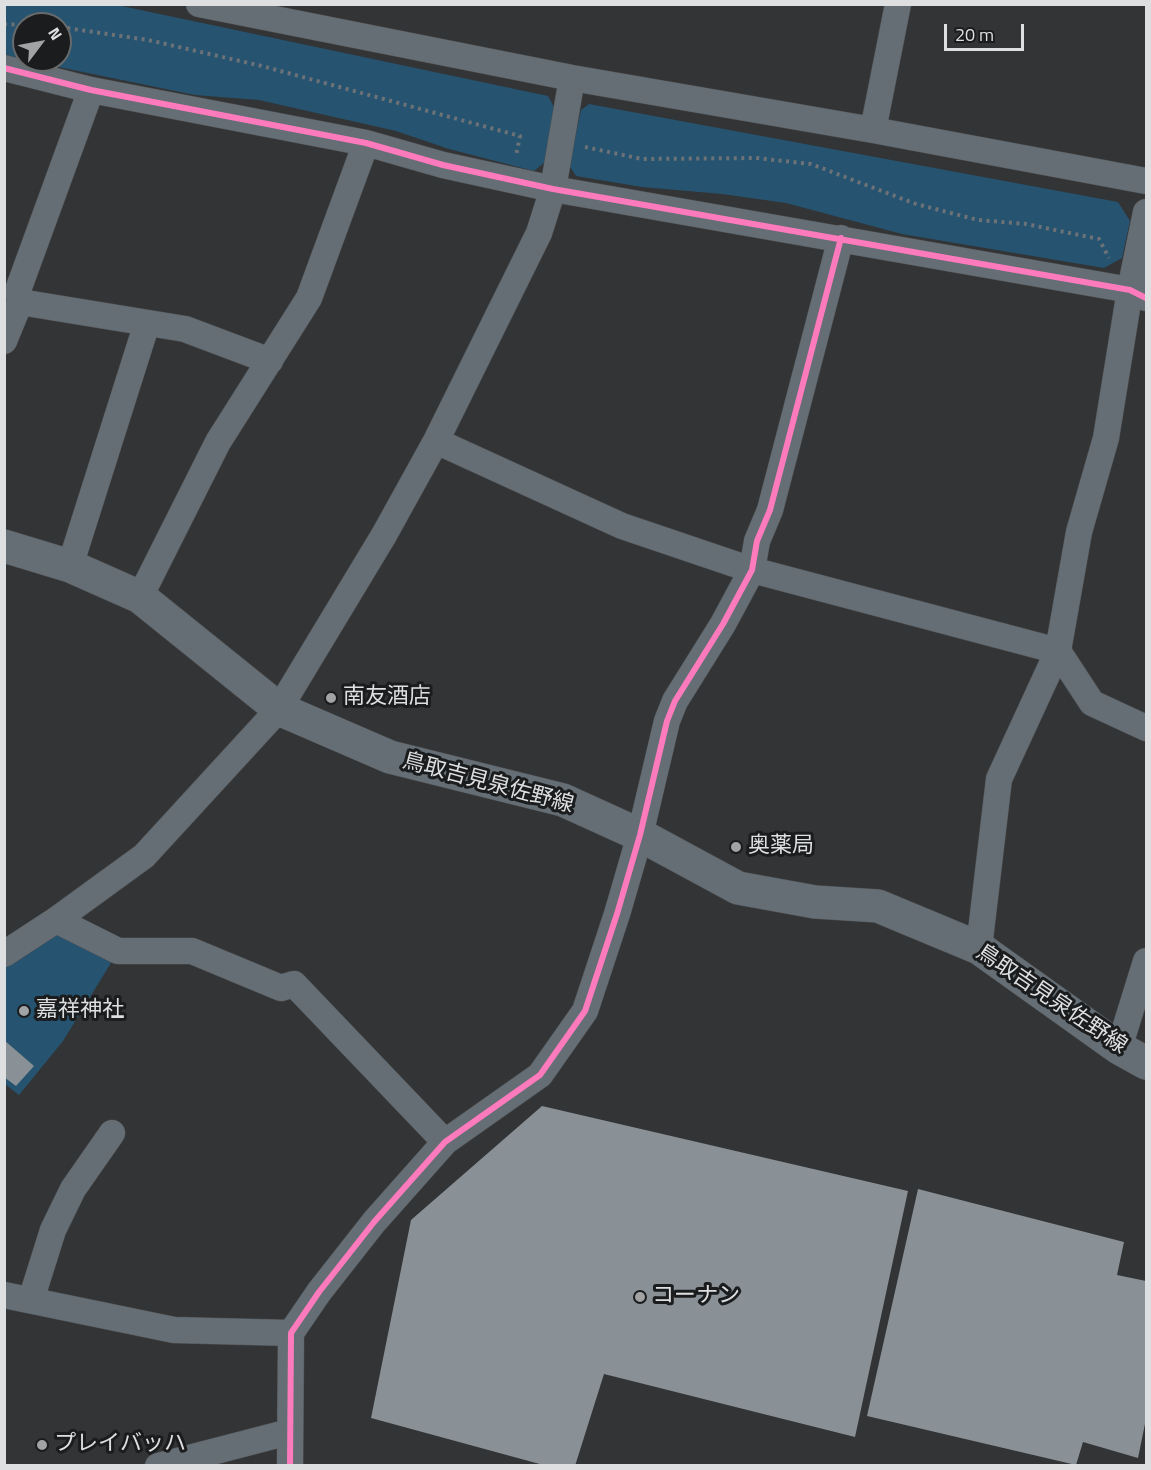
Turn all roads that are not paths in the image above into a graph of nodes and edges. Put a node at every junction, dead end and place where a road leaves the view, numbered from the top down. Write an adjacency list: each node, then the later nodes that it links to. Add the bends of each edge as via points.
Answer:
1 (200, 4): 4 (street)
2 (898, 4): 6 (street)
3 (4, 68): 5 (street)
4 (572, 78): 6 (street); 9 (street)
5 (91, 90): 7 (street); 13 (street, via 18,290)
6 (873, 130): 8 (street)
7 (366, 142): 9 (street, via 444,165); 16 (street, via 309,298)
8 (1146, 181)
9 (553, 189): 11 (street); 17 (street, via 539,233)
10 (1146, 212): 12 (street)
11 (841, 238): 12 (street); 20 (street)
12 (1138, 294): 22 (street, via 1106,438 1079,532)
13 (20, 302): 14 (street); 15 (street)
14 (147, 323): 16 (street, via 185,329); 19 (street)
15 (4, 341)
16 (270, 361): 21 (street, via 218,442)
17 (436, 441): 20 (street, via 622,526); 23 (street)
18 (4, 546): 19 (main road, 鳥取吉見泉佐野線)
19 (70, 566): 21 (main road, 鳥取吉見泉佐野線)
20 (752, 570): 22 (street); 25 (street, via 675,701)
21 (140, 597): 23 (main road, 鳥取吉見泉佐野線)
22 (1058, 651): 24 (street, via 1092,703); 27 (street, via 999,779)
23 (279, 709): 25 (main road, 鳥取吉見泉佐野線, via 390,757 563,800); 26 (street, via 144,856)
24 (1146, 728)
25 (640, 835): 27 (main road, 鳥取吉見泉佐野線, via 738,888 815,902 878,906); 32 (street, via 585,1011 540,1075)
26 (56, 920): 28 (street); 32 (street, via 118,951 192,951 281,988 294,984)
27 (979, 948): 30 (main road, 鳥取吉見泉佐野線)
28 (4, 954)
29 (1146, 961): 30 (street)
30 (1133, 1055)
31 (112, 1133): 34 (street, via 63,1209)
32 (445, 1142): 35 (street, via 374,1222)
33 (4, 1295): 34 (street)
34 (32, 1300): 35 (street, via 174,1330)
35 (291, 1333): 36 (street)
36 (289, 1432): 37 (street); 38 (street)
37 (158, 1466)
38 (290, 1466)

